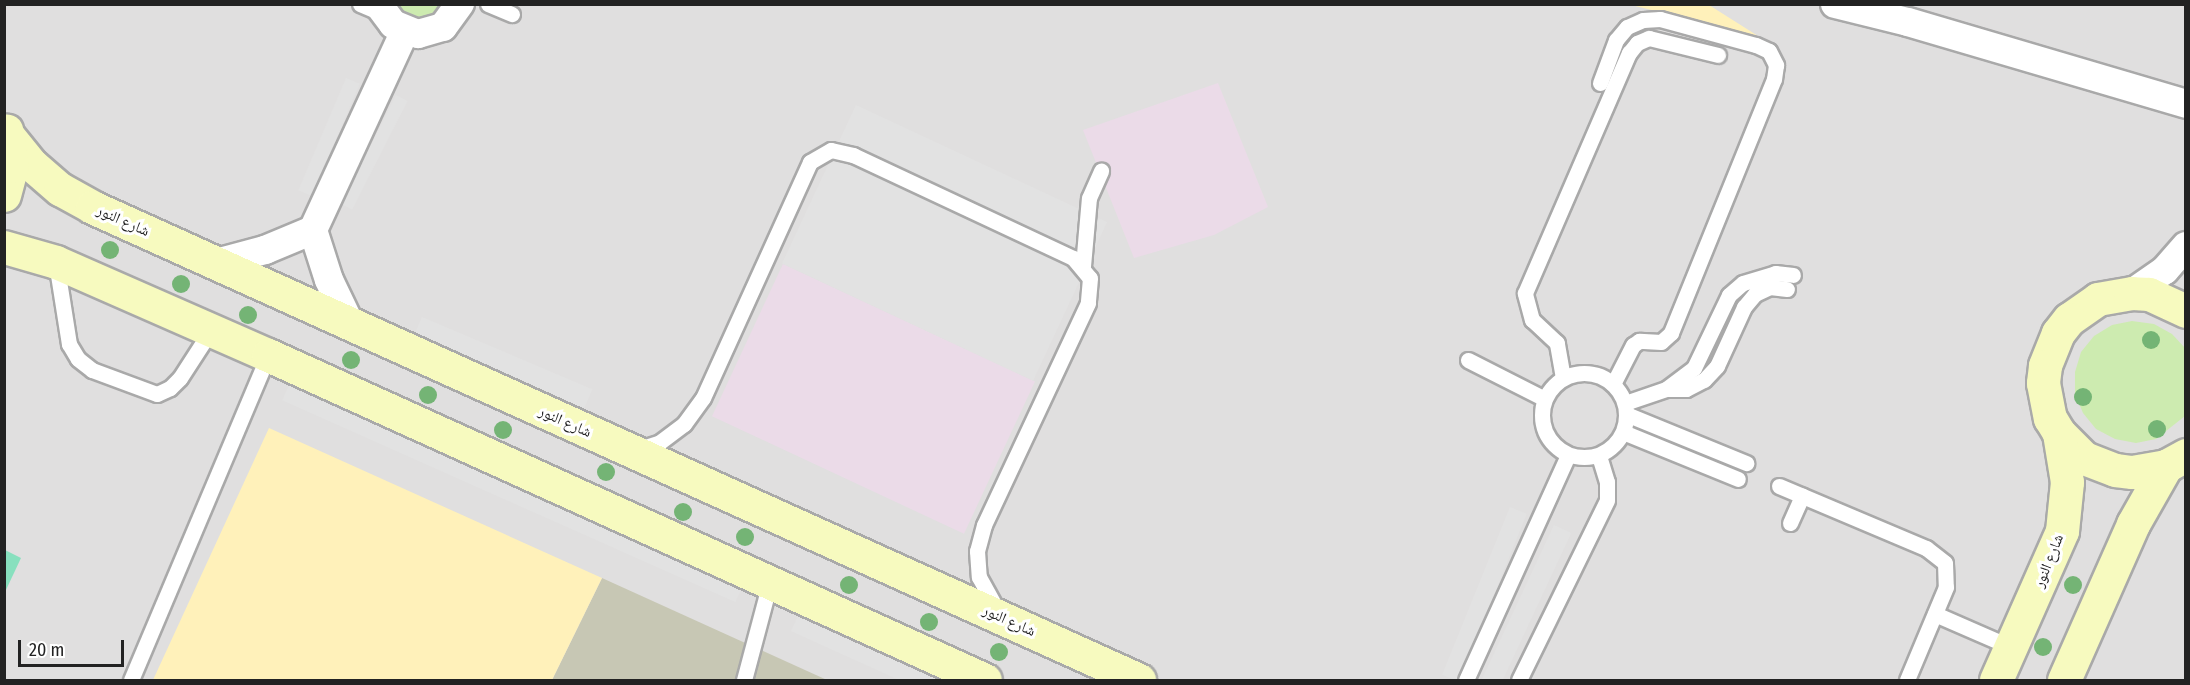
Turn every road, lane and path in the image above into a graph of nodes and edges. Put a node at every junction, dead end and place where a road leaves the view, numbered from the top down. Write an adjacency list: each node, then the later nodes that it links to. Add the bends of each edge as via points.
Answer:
1 (460, 4): 6 (street, via 453,18 437,29 418,34)
2 (488, 4): 5 (lane)
3 (1835, 4): 9 (street)
4 (374, 8): 6 (street)
5 (512, 14)
6 (405, 31): 13 (street)
7 (1718, 54): 26 (lane, via 1649,38 1637,43 1629,53 1525,293 1532,320 1557,343)
8 (1600, 83): 27 (lane, via 1616,40 1627,27 1643,20 1660,19 1756,45 1769,51 1776,65 1774,79 1671,333 1661,342 1646,340 1633,345)
9 (2186, 104)
10 (7, 132): 12 (street, via 12,166); 17 (street, شارع النور, via 32,165 60,189)
11 (1101, 171): 18 (lane, via 1089,198)
12 (4, 195)
13 (313, 231): 17 (street, via 265,250); 22 (street, via 329,280)
14 (2186, 246): 20 (street, via 2165,270)
15 (4, 247): 16 (street)
16 (56, 262): 23 (street); 23 (lane, via 69,344 92,370 157,394 180,378)
17 (216, 263): 22 (street, شارع النور)
18 (1083, 266): 32 (lane, via 853,155 831,150 810,162 703,398 684,424 660,442); 43 (lane, via 1090,278 1088,303 984,525 977,551 979,577 990,601)
19 (1790, 282): 29 (lane, via 1758,276 1729,295 1703,354 1681,380)
20 (2132, 293): 21 (street, via 2164,299); 31 (street, via 2098,299 2069,319 2058,333 2045,366 2043,384 2050,418)
21 (2186, 311)
22 (351, 326): 32 (street, شارع النور)
23 (211, 330): 24 (street)
24 (268, 355): 41 (street); 45 (lane)
25 (1468, 360): 28 (lane)
26 (1563, 378): 27 (lane, via 1589,373); 28 (lane)
27 (1613, 384): 29 (lane)
28 (1545, 399): 33 (lane, via 1545,431 1556,448)
29 (1625, 408): 30 (lane); 36 (lane)
30 (1623, 432): 34 (lane, via 1609,450); 37 (lane)
31 (2059, 433): 35 (street, via 2084,458 2107,468 2132,472); 44 (street, شارع النور, via 2067,482 2062,531)
32 (631, 452): 43 (street, شارع النور)
33 (1568, 455): 34 (lane); 49 (lane)
34 (1599, 455): 50 (lane, via 1608,500)
35 (2176, 460): 53 (street, via 2133,524)
36 (1746, 463)
37 (1738, 479)
38 (1779, 486): 39 (lane)
39 (1802, 496): 40 (lane); 42 (lane, via 1938,554 1948,574)
40 (1790, 523)
41 (771, 582): 46 (lane); 47 (street)
42 (1935, 614): 44 (lane); 51 (lane)
43 (1008, 621): 48 (street, شارع النور)
44 (2011, 647): 52 (street, شارع النور)
45 (131, 681)
46 (744, 681)
47 (985, 681)
48 (1139, 681)
49 (1466, 681)
50 (1519, 681)
51 (1906, 681)
52 (1996, 681)
53 (2064, 681)

